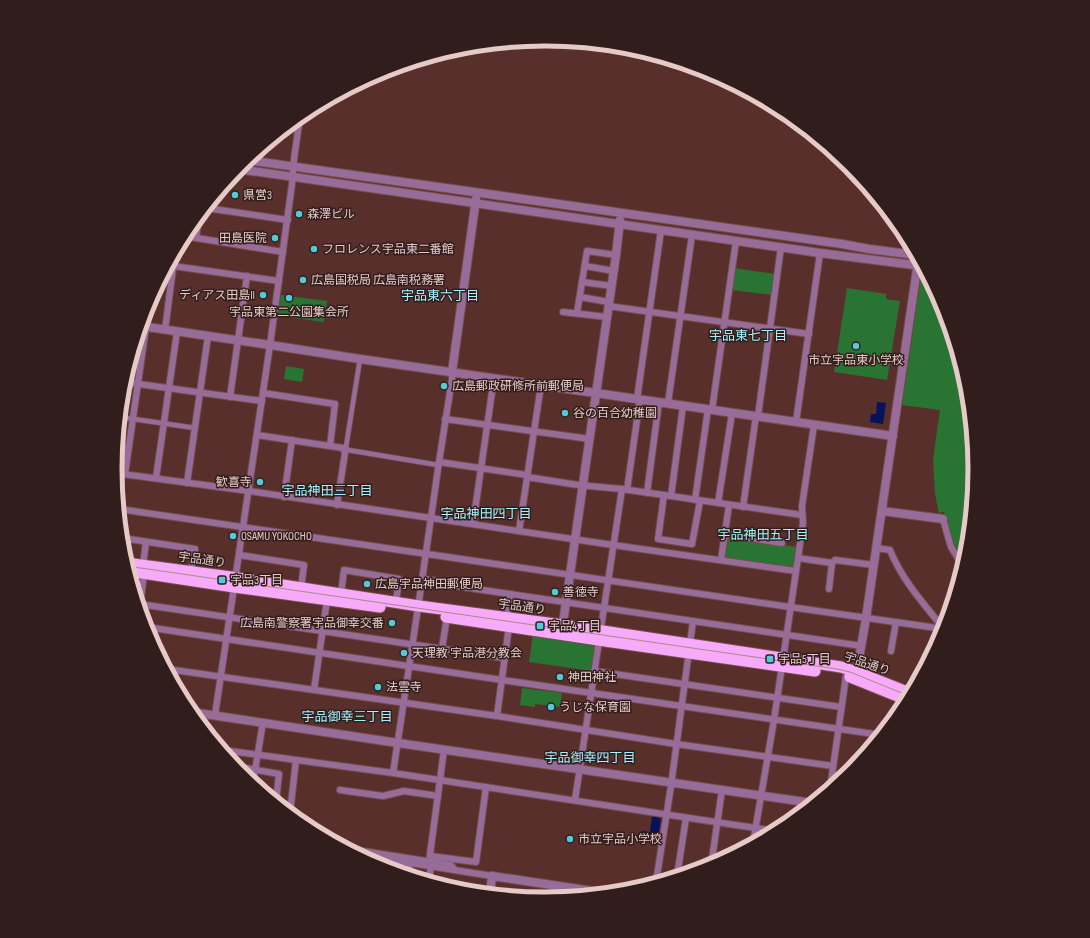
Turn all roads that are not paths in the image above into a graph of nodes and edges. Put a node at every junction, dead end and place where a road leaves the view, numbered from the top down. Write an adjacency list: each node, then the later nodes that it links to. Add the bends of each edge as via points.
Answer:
1 (299, 125): 3 (street)
2 (255, 162): 3 (street)
3 (294, 167): 5 (street); 6 (street)
4 (246, 170): 5 (street)
5 (293, 177): 7 (street); 10 (street)
6 (477, 193): 7 (street); 9 (street)
7 (476, 203): 11 (street); 51 (street)
8 (211, 209): 10 (street)
9 (621, 213): 11 (street); 21 (street)
10 (288, 220): 19 (street)
11 (620, 224): 13 (street); 22 (street)
12 (197, 228): 16 (street)
13 (661, 230): 14 (street); 36 (street)
14 (692, 235): 17 (street); 38 (street)
15 (191, 237): 16 (street)
16 (196, 238): 19 (street)
17 (736, 241): 18 (street); 40 (street)
18 (781, 247): 20 (street); 42 (street)
19 (283, 252): 30 (street)
20 (820, 253): 23 (street); 45 (street)
21 (909, 254)
22 (616, 255): 25 (street, via 587,251); 27 (street)
23 (914, 263)
24 (174, 266): 29 (street)
25 (585, 266): 27 (street); 31 (street)
26 (173, 269): 43 (street)
27 (614, 271): 32 (street)
28 (918, 271): 79 (street)
29 (247, 276): 30 (street); 48 (street)
30 (279, 280): 49 (street)
31 (582, 282): 32 (street); 33 (street)
32 (612, 286): 34 (street)
33 (580, 297): 34 (street); 37 (street)
34 (609, 304): 36 (street); 39 (street)
35 (563, 312): 37 (street)
36 (649, 312): 38 (street); 61 (street)
37 (577, 313): 39 (street)
38 (680, 316): 40 (street); 64 (street)
39 (607, 317): 59 (street)
40 (724, 323): 42 (street); 66 (street)
41 (146, 327): 43 (street)
42 (770, 329): 45 (street); 68 (street)
43 (165, 330): 44 (street)
44 (177, 332): 46 (street); 56 (street)
45 (809, 334): 72 (street)
46 (208, 336): 48 (street); 57 (street)
47 (142, 340): 54 (street)
48 (238, 340): 49 (street); 60 (street)
49 (270, 344): 50 (street); 58 (street)
50 (360, 359): 51 (street); 85 (street, via 346,447 348,450)
51 (452, 372): 52 (street); 71 (street)
52 (494, 378): 55 (street); 74 (street)
53 (131, 383): 54 (street)
54 (138, 384): 56 (street); 70 (street)
55 (541, 385): 59 (street); 77 (street)
56 (169, 388): 57 (street); 73 (street)
57 (200, 392): 60 (street); 76 (street)
58 (263, 393): 62 (street); 82 (street, via 335,404)
59 (596, 393): 61 (street); 80 (street)
60 (230, 397): 62 (street)
61 (638, 399): 63 (street); 92 (street)
62 (262, 401): 78 (street)
63 (659, 402): 64 (street); 94 (street)
64 (668, 403): 65 (street)
65 (683, 406): 66 (street); 96 (street)
66 (710, 410): 67 (street); 98 (street)
67 (732, 413): 68 (street); 99 (street)
68 (757, 416): 72 (street); 102 (street)
69 (126, 418): 70 (street)
70 (132, 419): 73 (street); 84 (street)
71 (445, 419): 74 (street); 85 (street)
72 (796, 422): 75 (street)
73 (164, 424): 76 (street); 89 (street)
74 (487, 425): 77 (street); 86 (street)
75 (814, 425): 79 (street); 105 (street)
76 (195, 428): 90 (street)
77 (534, 432): 80 (street); 88 (street)
78 (257, 435): 81 (street); 93 (street)
79 (893, 436): 104 (street)
80 (590, 439): 91 (street)
81 (292, 440): 82 (street); 97 (street)
82 (330, 446): 100 (street, via 343,448 345,453)
83 (123, 448): 84 (street)
84 (128, 449): 87 (street)
85 (439, 463): 86 (street); 106 (street)
86 (481, 468): 88 (street); 108 (street)
87 (125, 474): 89 (street)
88 (527, 476): 91 (street); 110 (street)
89 (156, 478): 90 (street)
90 (187, 483): 93 (street)
91 (583, 485): 92 (street); 113 (street)
92 (624, 489): 94 (street); 116 (street)
93 (248, 491): 97 (street); 109 (street)
94 (647, 493): 95 (street)
95 (664, 495): 96 (street); 98 (street, via 658,539 692,544)
96 (671, 496): 98 (street)
97 (284, 497): 100 (street)
98 (697, 500): 99 (street)
99 (718, 503): 101 (street)
100 (337, 505): 106 (street)
101 (729, 505): 102 (street); 111 (street)
102 (743, 507): 105 (street)
103 (124, 510): 109 (street)
104 (882, 511): 107 (street); 117 (street)
105 (802, 515): 120 (street)
106 (431, 518): 108 (street); 118 (street)
107 (943, 519): 121 (street, via 951,547)
108 (473, 524): 110 (street)
109 (243, 528): 118 (street); 119 (street)
110 (519, 531): 113 (street)
111 (724, 534): 115 (street); 122 (street)
112 (128, 539): 114 (street)
113 (575, 539): 116 (street); 130 (street)
114 (146, 542): 126 (street); 128 (street, via 195,549)
115 (782, 543)
116 (613, 545): 122 (street); 132 (street)
117 (876, 548): 125 (street); 152 (street, via 890,550 904,578)
118 (425, 554): 130 (street); 131 (street)
119 (239, 555): 133 (street); 134 (street, via 304,565)
120 (798, 558): 123 (street); 129 (street)
121 (958, 559)
122 (721, 560): 129 (street)
123 (832, 563): 125 (street, via 835,560); 135 (street)
124 (133, 565): 126 (highway, 宇品通り)
125 (874, 565): 148 (street)
126 (144, 569): 127 (highway, 宇品通り); 128 (highway, 宇品通り); 133 (highway, 宇品通り); 136 (street)
127 (134, 570)
128 (192, 571): 133 (highway, 宇品通り)
129 (796, 571): 143 (street)
130 (570, 575): 132 (street); 141 (street)
131 (422, 579): 138 (street); 145 (street)
132 (608, 580): 143 (street); 144 (street)
133 (234, 582): 134 (highway, 宇品通り); 139 (highway, 宇品通り); 147 (street)
134 (301, 588): 137 (highway, 宇品通り)
135 (829, 589)
136 (141, 594)
137 (341, 594): 140 (highway, 宇品通り); 140 (street, via 344,570 399,579)
138 (511, 594): 141 (street); 150 (street)
139 (327, 600): 145 (highway, 宇品通り); 156 (street)
140 (396, 602): 145 (highway, 宇品通り)
141 (566, 602): 144 (street); 155 (street)
142 (144, 606): 147 (street)
143 (790, 607): 148 (street); 157 (street)
144 (604, 608): 149 (street); 158 (street)
145 (418, 609): 146 (highway, 宇品通り); 150 (highway, 宇品通り); 160 (street)
146 (447, 617): 150 (highway, 宇品通り); 162 (street)
147 (229, 618): 156 (street); 159 (street)
148 (866, 618): 151 (street); 161 (street)
149 (693, 621): 157 (street); 163 (street)
150 (508, 622): 155 (highway, 宇品通り); 166 (street)
151 (896, 622): 154 (street); 164 (street)
152 (939, 623)
153 (153, 628): 159 (street)
154 (937, 628)
155 (562, 630): 158 (highway, 宇品通り)
156 (323, 631): 160 (street); 165 (street)
157 (787, 635): 161 (street); 167 (street)
158 (600, 636): 163 (highway, 宇品通り); 170 (street)
159 (226, 639): 165 (street); 172 (street)
160 (412, 644): 162 (street); 168 (street)
161 (862, 646): 171 (street)
162 (442, 648): 166 (street)
163 (690, 648): 167 (highway, 宇品通り); 174 (street)
164 (891, 651)
165 (320, 653): 168 (street); 175 (street)
166 (504, 658): 173 (street)
167 (783, 662): 171 (highway, 宇品通り); 178 (street)
168 (409, 667): 173 (street); 180 (street)
169 (174, 670): 172 (street)
170 (594, 671): 174 (street); 177 (street)
171 (853, 676): 176 (highway, 宇品通り); 179 (highway, 宇品通り); 182 (street)
172 (221, 677): 175 (street); 184 (street)
173 (502, 680): 177 (street); 185 (street)
174 (684, 684): 178 (street); 181 (street)
175 (314, 690): 180 (street)
176 (905, 691)
177 (591, 693): 181 (street); 189 (street)
178 (777, 697): 182 (street); 186 (street)
179 (901, 697)
180 (404, 703): 185 (street); 191 (street)
181 (682, 706): 186 (street); 192 (street)
182 (841, 707): 188 (street)
183 (199, 713): 184 (street)
184 (215, 715): 187 (street)
185 (496, 716): 189 (street)
186 (774, 720): 188 (street); 196 (street)
187 (263, 722): 191 (street); 195 (street)
188 (838, 729): 190 (street); 198 (street)
189 (585, 730): 192 (street); 201 (street)
190 (875, 734)
191 (398, 743): 193 (street); 202 (street)
192 (676, 744): 196 (street); 206 (street)
193 (444, 750): 201 (street); 205 (street)
194 (230, 751): 195 (street)
195 (258, 755): 197 (street); 200 (street)
196 (767, 757): 198 (street); 212 (street)
197 (296, 760): 202 (street); 215 (street)
198 (833, 766): 204 (street)
199 (246, 768): 200 (street)
200 (255, 770): 203 (street); 210 (street, via 280,774)
201 (580, 770): 206 (street); 213 (street)
202 (394, 773): 205 (street)
203 (254, 776)
204 (832, 778)
205 (440, 780): 207 (street); 211 (street)
206 (671, 782): 209 (street); 216 (street)
207 (486, 787): 213 (street); 225 (street, via 476,862)
208 (340, 790): 211 (street, via 383,796 404,791)
209 (722, 790): 212 (street); 218 (street)
210 (277, 796)
211 (438, 796): 225 (street)
212 (761, 796): 214 (street); 219 (street)
213 (575, 800): 216 (street)
214 (806, 802)
215 (291, 808)
216 (666, 815): 217 (street); 231 (street)
217 (686, 818): 218 (street); 228 (street)
218 (717, 823): 219 (street); 224 (street)
219 (755, 829): 220 (street); 221 (street)
220 (765, 830)
221 (754, 836)
222 (365, 851): 225 (street)
223 (379, 858): 226 (street)
224 (712, 858)
225 (430, 861): 226 (street); 229 (street); 230 (street, via 455,870)
226 (410, 863): 227 (street)
227 (409, 870)
228 (678, 871)
229 (429, 876)
230 (492, 876): 232 (street); 233 (street)
231 (657, 877)
232 (491, 888)
233 (584, 890)

